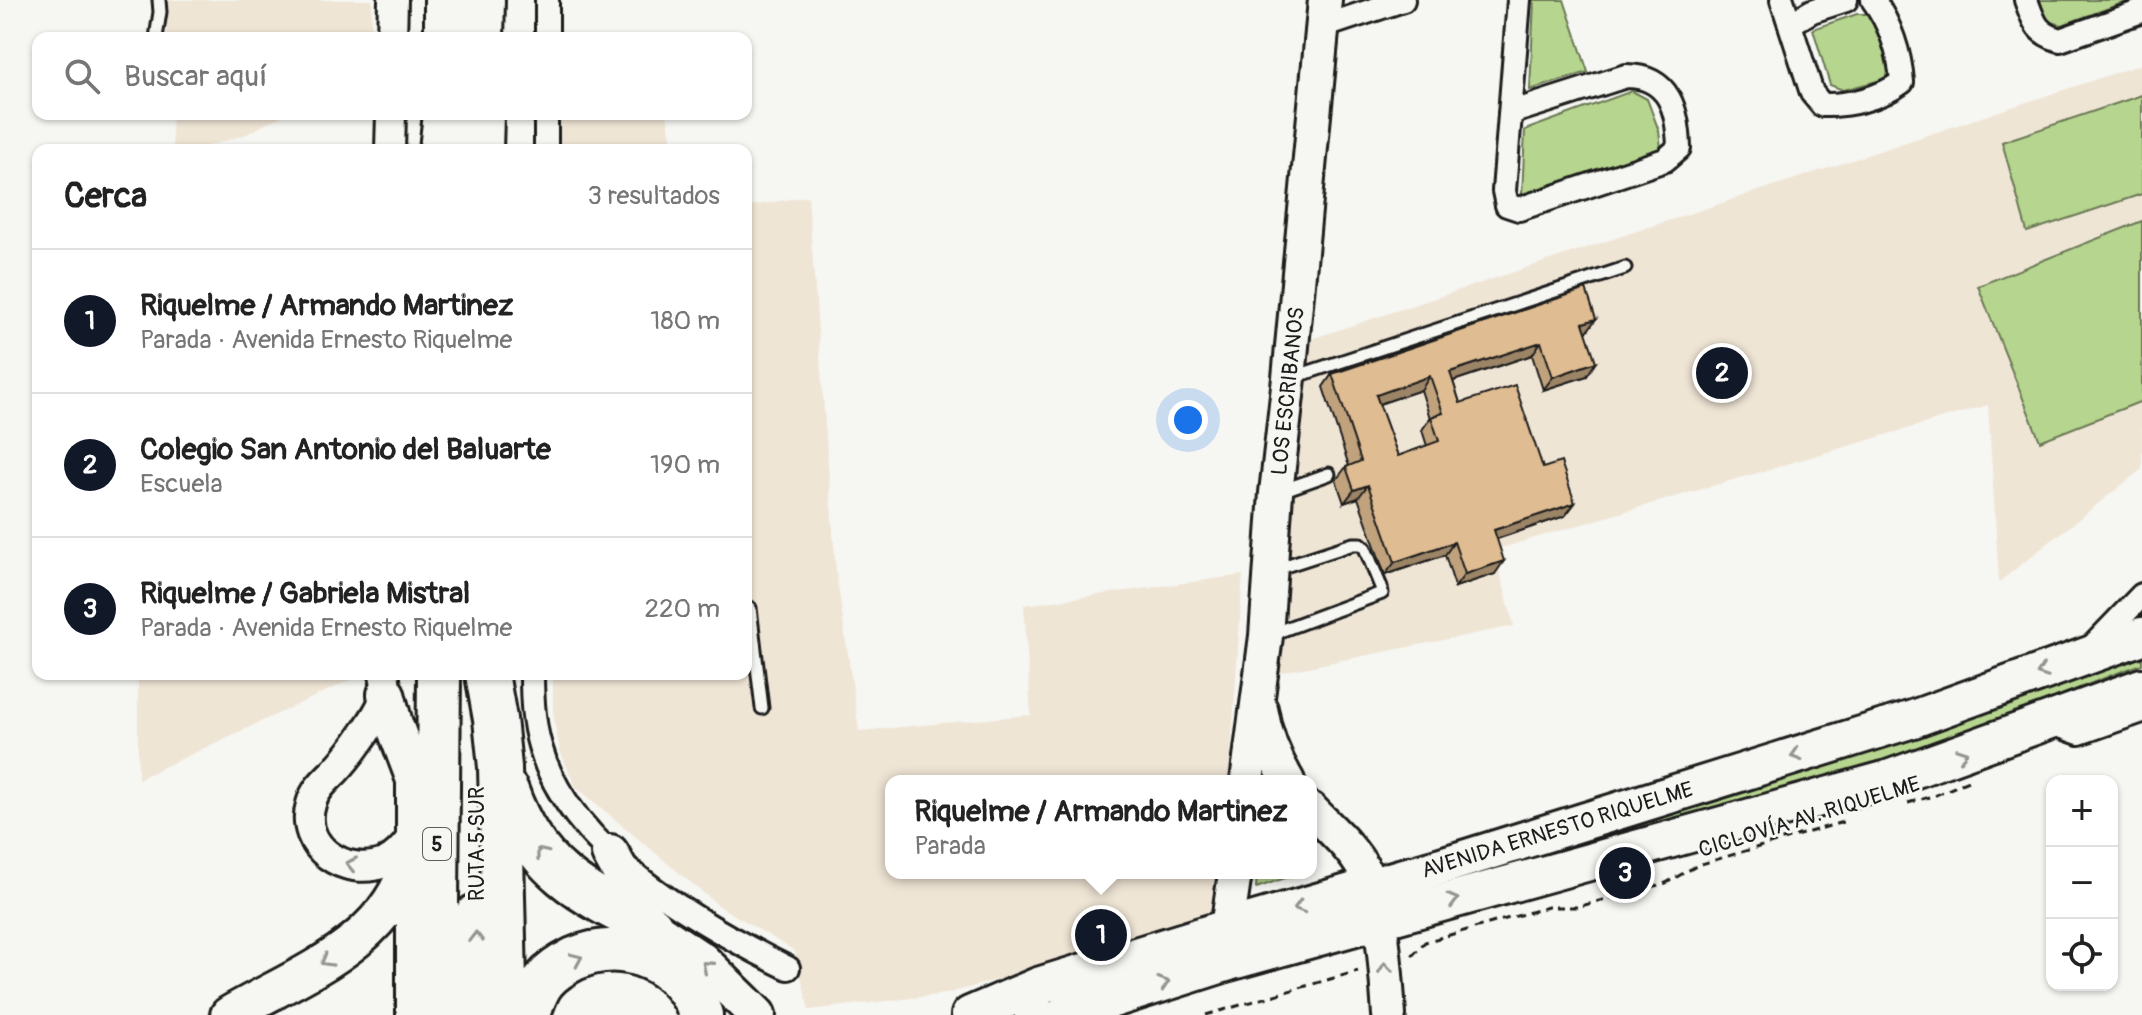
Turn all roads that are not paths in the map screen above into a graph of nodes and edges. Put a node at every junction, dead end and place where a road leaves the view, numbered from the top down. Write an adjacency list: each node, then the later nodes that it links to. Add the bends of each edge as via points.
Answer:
1 (159, 0): 15 (lane)
2 (393, 0): 16 (street)
3 (446, 0): 17 (highway)
4 (483, 0): 18 (highway)
5 (547, 0): 19 (street)
6 (1403, 0): 13 (street)
7 (1519, 0): 20 (street)
8 (1782, 0): 14 (street)
9 (1846, 0): 14 (street)
10 (1873, 0): 14 (street, via 1900,60 1902,82 1891,91 1840,106 1822,105 1812,93)
11 (2026, 0): 12 (street, via 2035,26 2060,40)
12 (2142, 11)
13 (1324, 14): 30 (main road, LOS ESCRIBANOS)
14 (1790, 24)
15 (157, 32)
16 (392, 32)
17 (446, 32)
18 (482, 32)
19 (547, 32)
20 (1510, 113): 20 (street, via 1626,76 1643,76 1669,97 1679,148 1665,160 1519,209 1507,205 1504,191)
21 (391, 120): 25 (street)
22 (445, 120): 26 (highway)
23 (482, 120): 27 (highway)
24 (546, 120): 28 (street)
25 (390, 144)
26 (443, 144)
27 (481, 144)
28 (546, 144)
29 (1625, 268): 30 (lane)
30 (1289, 378): 32 (main road, LOS ESCRIBANOS)
31 (1329, 474): 32 (lane)
32 (1276, 493): 33 (main road, LOS ESCRIBANOS)
33 (1272, 570): 36 (main road, LOS ESCRIBANOS); 36 (lane, via 1361,544 1382,593)
34 (2142, 595): 38 (street)
35 (752, 625): 46 (lane)
36 (1266, 636): 45 (main road, LOS ESCRIBANOS)
37 (2142, 636): 38 (main road, AVENIDA ERNESTO RIQUELME)
38 (2081, 658): 57 (main road, AVENIDA ERNESTO RIQUELME, one-way to 57, via 1913,719)
39 (439, 680): 66 (highway, RUTA 5 SUR / 5)
40 (477, 680): 63 (highway, RUTA 5 SUR / 5, one-way to 40)
41 (488, 680): 49 (highway)
42 (532, 680): 55 (street, via 535,727 549,770 569,806)
43 (395, 681): 52 (highway); 54 (street, one-way to 43, via 396,857 360,867 325,854 308,817 318,789 358,742)
44 (2142, 687): 48 (main road, AVENIDA ERNESTO RIQUELME)
45 (1258, 690): 50 (main road, LOS ESCRIBANOS); 51 (main road, via 1269,742)
46 (762, 708)
47 (2142, 711): 48 (street, via 2079,733)
48 (2049, 722): 58 (main road, AVENIDA ERNESTO RIQUELME, one-way to 48, via 1888,779)
49 (500, 767): 59 (highway, one-way to 49, via 583,892 554,868 520,823); 63 (highway)
50 (1248, 775)
51 (1284, 775)
52 (415, 780): 54 (main road)
53 (1323, 830): 57 (main road, via 1355,855)
54 (415, 833): 64 (main road, one-way to 64, via 402,882 377,921 333,958); 65 (main road)
55 (610, 853): 59 (main road); 61 (street, via 690,913)
56 (1234, 879): 60 (main road)
57 (1371, 886): 58 (main road); 60 (main road, AVENIDA ERNESTO RIQUELME, one-way to 60)
58 (1378, 921): 60 (main road, AVENIDA ERNESTO RIQUELME); 71 (main road, one-way to 58)
59 (651, 927): 68 (main road, one-way to 59, via 702,961)
60 (1228, 945): 62 (main road, AVENIDA ERNESTO RIQUELME); 70 (main road, AVENIDA ERNESTO RIQUELME, one-way to 60)
61 (788, 968)
62 (1035, 1001): 69 (main road, AVENIDA ERNESTO RIQUELME)
63 (503, 1006): 67 (highway, one-way to 67, via 584,955 616,950 648,957 675,973)
64 (229, 1015)
65 (415, 1015)
66 (436, 1015)
67 (701, 1015)
68 (757, 1015)
69 (970, 1015)
70 (1063, 1015)
71 (1389, 1015)

